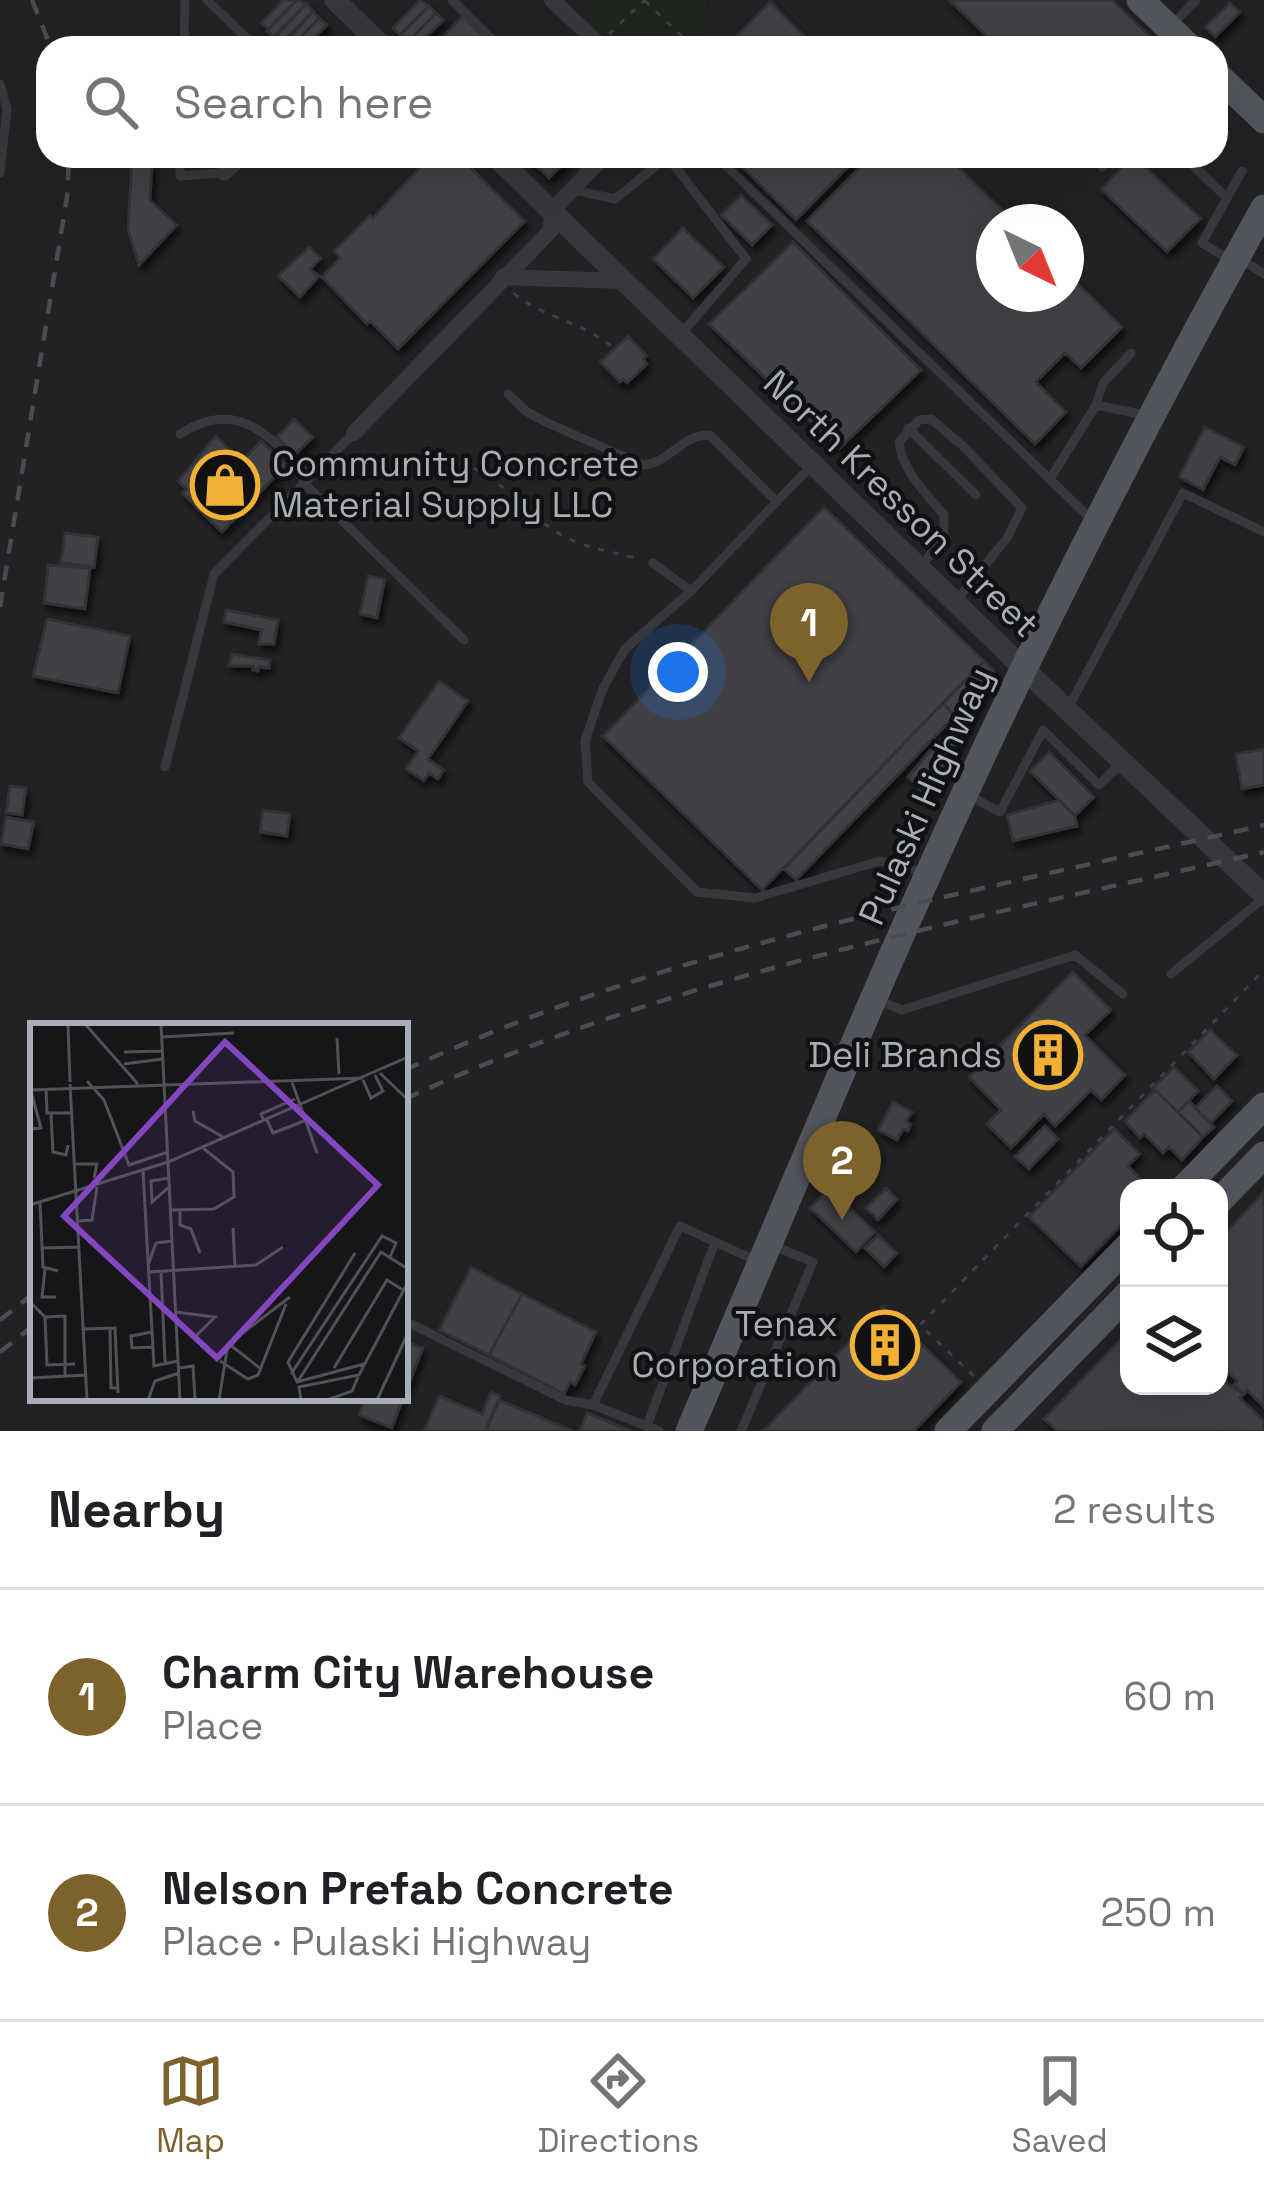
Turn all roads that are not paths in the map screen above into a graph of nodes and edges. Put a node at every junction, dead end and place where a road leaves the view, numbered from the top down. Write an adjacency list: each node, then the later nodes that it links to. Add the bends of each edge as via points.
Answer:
1 (185, 0): 8 (lane)
2 (207, 0): 9 (lane)
3 (334, 0): 10 (street)
4 (452, 0): 11 (lane)
5 (552, 0): 12 (street)
6 (1140, 0): 13 (main road)
7 (1196, 0): 14 (lane)
8 (184, 36)
9 (244, 36)
10 (363, 36)
11 (489, 36)
12 (598, 36)
13 (1172, 36)
14 (1178, 36)
15 (0, 84): 17 (lane)
16 (1228, 86): 18 (main road)
17 (4, 109): 28 (lane)
18 (1264, 120)
19 (180, 168): 29 (lane, via 180,176)
20 (229, 168): 29 (street)
21 (507, 168): 33 (street, North Kresson Street)
22 (593, 168): 30 (street)
23 (652, 168): 30 (lane, via 615,199)
24 (676, 168): 38 (lane, via 746,260)
25 (728, 168): 48 (lane)
26 (1196, 168): 31 (lane)
27 (1242, 171): 31 (lane)
28 (0, 173)
29 (224, 173)
30 (572, 190): 33 (street)
31 (1227, 198): 34 (lane, via 1202,243)
32 (1264, 208): 34 (main road, Pulaski Highway)
33 (552, 211): 36 (street, via 551,230); 37 (street, North Kresson Street)
34 (1235, 259): 35 (lane); 42 (main road, Pulaski Highway)
35 (1264, 274)
36 (503, 277): 37 (street); 45 (street)
37 (624, 280): 38 (street, North Kresson Street)
38 (680, 335): 46 (street, North Kresson Street)
39 (1131, 353): 41 (lane, via 1103,383)
40 (508, 394): 50 (lane, via 527,412 644,465 695,435 710,435)
41 (1096, 405): 42 (lane); 48 (lane)
42 (1150, 416): 51 (main road, Pulaski Highway)
43 (908, 428): 49 (lane); 54 (lane, via 900,455 944,515 944,537); 56 (lane, via 931,418 1022,508)
44 (180, 434): 47 (lane, via 203,421 249,424)
45 (354, 434): 47 (lane)
46 (813, 464): 50 (lane); 54 (street, North Kresson Street)
47 (306, 479): 57 (lane); 61 (lane, via 214,574)
48 (1050, 479): 51 (lane)
49 (976, 495)
50 (777, 502): 55 (lane)
51 (1096, 524): 58 (main road, Pulaski Highway)
52 (1264, 532): 59 (lane, via 1184,493)
53 (653, 563): 55 (lane)
54 (920, 568): 56 (street, North Kresson Street)
55 (691, 591): 63 (lane, via 612,669 585,740 588,782 697,892 755,898 880,861)
56 (955, 602): 58 (street, North Kresson Street)
57 (464, 640)
58 (1024, 669): 59 (street, North Kresson Street); 62 (main road, Pulaski Highway)
59 (1067, 710): 60 (street, North Kresson Street)
60 (1122, 762): 62 (lane, via 1100,785 1043,730 1000,812); 64 (street, North Kresson Street)
61 (165, 767)
62 (966, 794): 63 (main road, Pulaski Highway)
63 (929, 874): 67 (main road, Pulaski Highway)
64 (1264, 897): 65 (lane)
65 (1171, 974)
66 (1124, 994): 67 (lane, via 1075,955 902,1010)
67 (874, 1000): 73 (main road, Pulaski Highway)
68 (1264, 1106): 70 (main road)
69 (1264, 1155): 71 (main road)
70 (1193, 1179)
71 (1228, 1192)
72 (715, 1242): 73 (lane); 79 (lane, via 680,1226); 80 (lane)
73 (765, 1253): 82 (main road, Pulaski Highway); 83 (lane, via 813,1262)
74 (1120, 1254): 77 (main road)
75 (1120, 1303): 78 (main road)
76 (408, 1323): 79 (lane, via 565,1400)
77 (1051, 1326): 78 (lane); 84 (main road)
78 (1075, 1349): 85 (main road)
79 (593, 1405): 80 (lane)
80 (647, 1426): 81 (lane)
81 (659, 1431)
82 (688, 1431)
83 (741, 1431)
84 (949, 1431)
85 (995, 1431)

